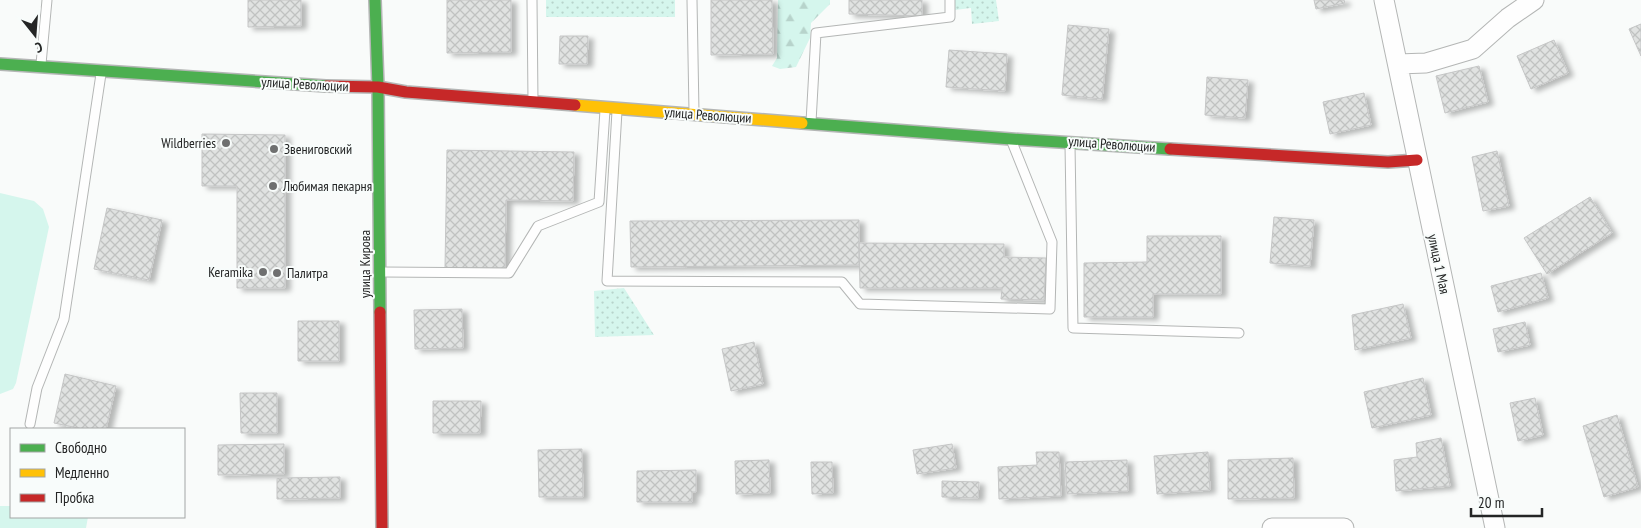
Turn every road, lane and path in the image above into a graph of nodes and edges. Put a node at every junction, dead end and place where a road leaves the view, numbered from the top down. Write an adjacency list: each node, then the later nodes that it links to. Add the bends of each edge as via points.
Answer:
1 (47, 0): 10 (lane)
2 (375, 0): 12 (street, улица Кирова)
3 (532, 0): 13 (lane)
4 (692, 0): 15 (lane)
5 (950, 0): 16 (lane, via 950,17 816,33)
6 (1384, 0): 9 (street, улица 1 Мая)
7 (1534, 0): 9 (street, via 1473,49 1426,63)
8 (0, 64): 10 (street, улица Революции)
9 (1398, 64): 19 (street, улица 1 Мая)
10 (41, 67): 11 (street, улица Революции)
11 (101, 71): 12 (street, улица Революции); 22 (lane, via 64,319 38,388)
12 (378, 88): 13 (street, улица Революции); 20 (street, улица Кирова)
13 (533, 101): 14 (street, улица Революции)
14 (611, 107): 15 (street, улица Революции); 17 (lane, via 607,281 842,282 860,304 1050,310 1052,242); 20 (lane, via 599,202 538,226 509,273)
15 (694, 114): 16 (street, улица Революции)
16 (811, 122): 17 (street, улица Революции)
17 (1011, 139): 18 (street, улица Революции)
18 (1070, 142): 19 (street, улица Революции, via 1388,162); 21 (lane, via 1074,328)
19 (1417, 160): 27 (street, улица 1 Мая)
20 (380, 272): 23 (street, улица Кирова)
21 (1239, 332)
22 (30, 424)
23 (382, 528)
24 (1272, 528): 25 (street)
25 (1320, 528): 26 (street)
26 (1344, 528)
27 (1495, 528)

